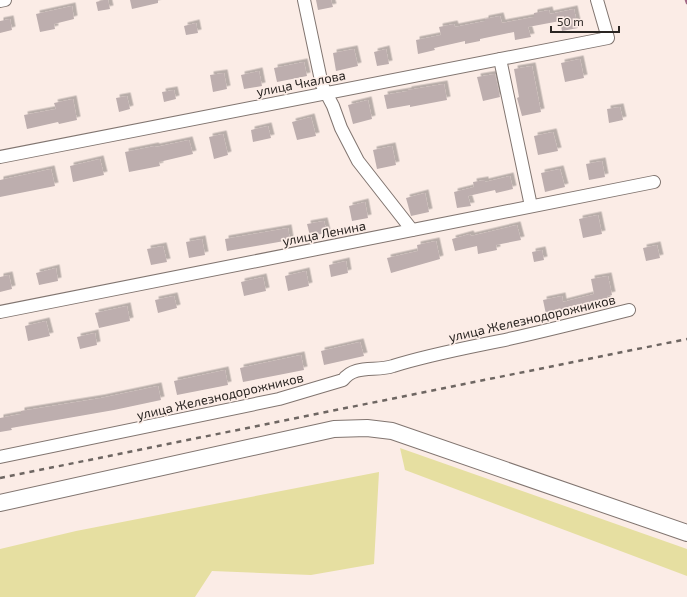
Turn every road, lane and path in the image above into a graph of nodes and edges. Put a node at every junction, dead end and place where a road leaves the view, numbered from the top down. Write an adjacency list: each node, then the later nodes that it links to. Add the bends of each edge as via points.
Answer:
1 (5, 0): 4 (street)
2 (304, 0): 6 (street, via 322,85)
3 (597, 0): 5 (street, улица Чкалова, via 608,38)
4 (0, 1)
5 (500, 59): 6 (street, улица Чкалова); 9 (street)
6 (326, 93): 7 (street, улица Чкалова); 10 (street, via 358,161)
7 (0, 157)
8 (654, 182): 9 (street, улица Ленина)
9 (531, 206): 10 (street, улица Ленина)
10 (412, 230): 12 (street, улица Ленина)
11 (628, 310): 13 (street, улица Железнодорожников, via 415,359 384,369 360,370 348,374 343,380 279,399)
12 (0, 312)
13 (0, 457)
14 (0, 503): 15 (main road, via 334,429 367,428 392,431)
15 (687, 533)

